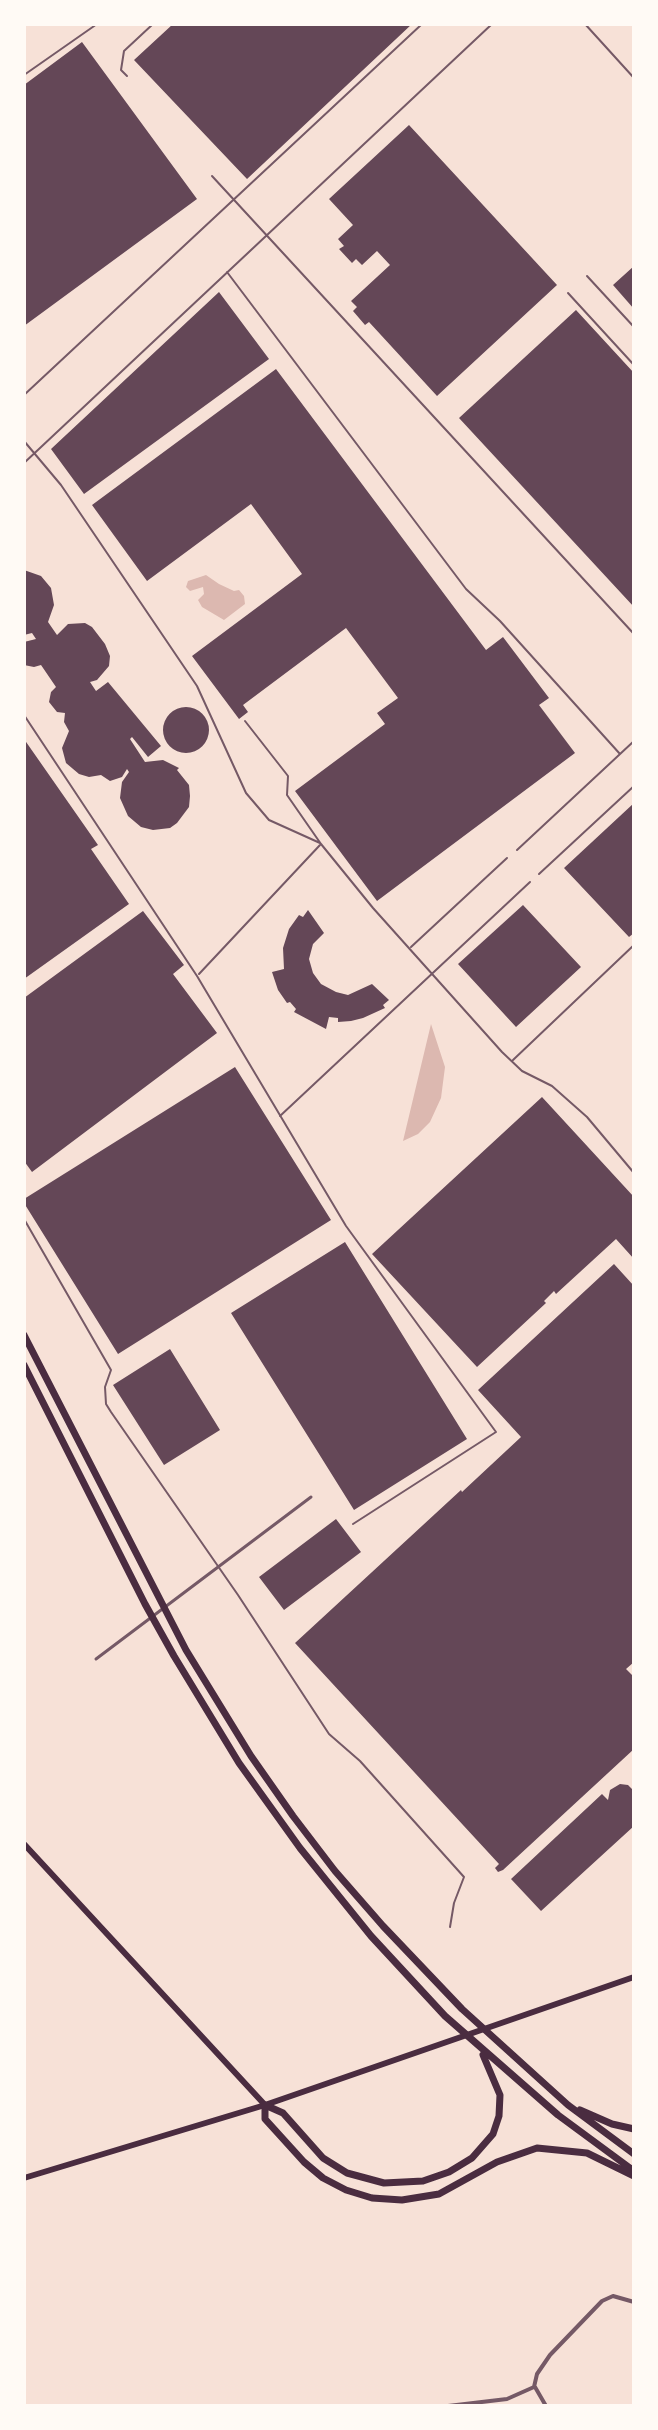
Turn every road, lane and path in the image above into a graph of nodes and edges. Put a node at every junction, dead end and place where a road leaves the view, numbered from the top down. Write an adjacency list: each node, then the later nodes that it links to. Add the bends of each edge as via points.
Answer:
1 (97, 24): 6 (lane)
2 (153, 24): 7 (lane, via 124,51 121,70)
3 (422, 24): 10 (lane)
4 (492, 24): 11 (lane)
5 (585, 24): 8 (lane)
6 (24, 75)
7 (127, 76)
8 (634, 78)
9 (212, 176): 10 (lane)
10 (233, 199): 11 (lane); 17 (lane)
11 (265, 235): 12 (lane); 21 (lane)
12 (226, 271): 19 (lane); 25 (lane, via 466,589)
13 (587, 276): 15 (lane)
14 (568, 293): 16 (lane)
15 (634, 327)
16 (634, 365)
17 (24, 395)
18 (24, 441): 19 (lane)
19 (33, 453): 20 (lane); 27 (lane, via 61,485 197,686 246,793 269,820)
20 (24, 463)
21 (634, 634)
22 (24, 715): 35 (lane)
23 (245, 721): 27 (lane, via 288,776 287,795)
24 (634, 741): 25 (lane)
25 (620, 754): 28 (lane)
26 (634, 786): 30 (lane)
27 (321, 844): 33 (lane); 35 (lane)
28 (517, 850)
29 (507, 858): 33 (lane)
30 (539, 874)
31 (530, 882): 34 (lane)
32 (634, 945): 36 (lane)
33 (410, 948): 34 (lane)
34 (433, 973): 36 (lane); 37 (lane)
35 (197, 976): 37 (lane)
36 (511, 1061): 38 (lane, via 552,1086 587,1117)
37 (279, 1117): 43 (lane, via 346,1226 496,1432)
38 (634, 1173)
39 (24, 1219): 46 (lane, via 111,1370 105,1396 111,1412 329,1734 360,1761 464,1877)
40 (24, 1335): 50 (highway, via 186,1650 251,1756 335,1871 392,1936 462,2009)
41 (24, 1365): 48 (highway, via 145,1604 239,1763 380,1946)
42 (311, 1497): 44 (street)
43 (353, 1524)
44 (96, 1659)
45 (24, 1844): 49 (main road)
46 (450, 1927)
47 (634, 1977): 49 (main road)
48 (484, 2053): 49 (highway, via 500,2095 493,2134 472,2158 423,2181 384,2183 347,2173 323,2158 283,2113); 53 (highway)
49 (265, 2105): 53 (highway, via 265,2119 313,2170 372,2198 439,2194 497,2162 537,2148 587,2153); 54 (main road)
50 (568, 2105): 51 (highway); 52 (highway)
51 (634, 2129)
52 (634, 2154)
53 (634, 2173)
54 (24, 2178)
55 (634, 2302): 56 (street, via 613,2296 602,2301 550,2355)
56 (534, 2387): 57 (street, via 507,2399); 58 (street)
57 (448, 2406)
58 (546, 2406)

